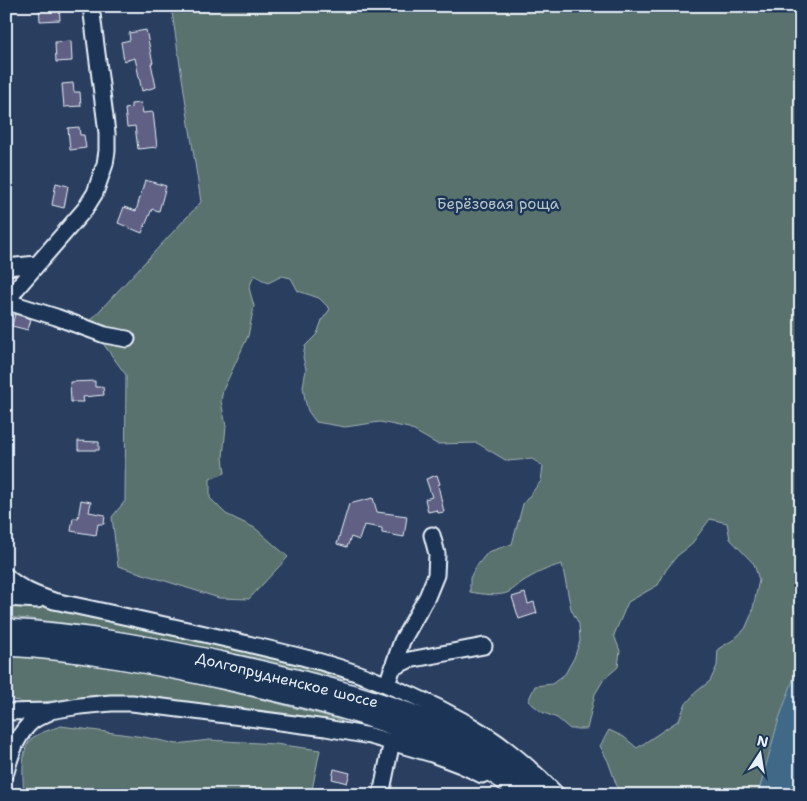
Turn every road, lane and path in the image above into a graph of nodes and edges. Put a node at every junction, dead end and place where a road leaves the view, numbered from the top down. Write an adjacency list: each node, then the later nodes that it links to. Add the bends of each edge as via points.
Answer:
1 (91, 6): 2 (street, via 107,133 105,164 95,193 85,209)
2 (37, 264): 3 (street); 4 (street)
3 (6, 267)
4 (7, 304): 5 (street, via 105,335)
5 (128, 338)
6 (432, 535): 14 (street, via 437,554 436,574)
7 (6, 576): 9 (street, via 33,594)
8 (6, 598): 9 (street)
9 (54, 601): 15 (street, via 284,653)
10 (6, 629): 13 (main road, Долгопрудненское шоссе, via 87,637)
11 (6, 646): 13 (main road, Долгопрудненское шоссе)
12 (484, 646): 14 (street, via 409,660)
13 (190, 663): 22 (main road, Долгопрудненское шоссе, via 398,727 469,759); 23 (main road, Долгопрудненское шоссе, via 312,683 403,711 441,726 472,744)
14 (392, 668): 15 (street)
15 (387, 684): 24 (street, via 484,734 512,753)
16 (50, 711): 17 (street); 18 (street, via 132,703 326,728); 19 (street, via 33,721 22,734)
17 (6, 712)
18 (392, 742): 20 (street); 21 (street, via 461,765)
19 (6, 772)
20 (381, 795)
21 (516, 795)
22 (526, 795)
23 (544, 795)
24 (557, 795)

